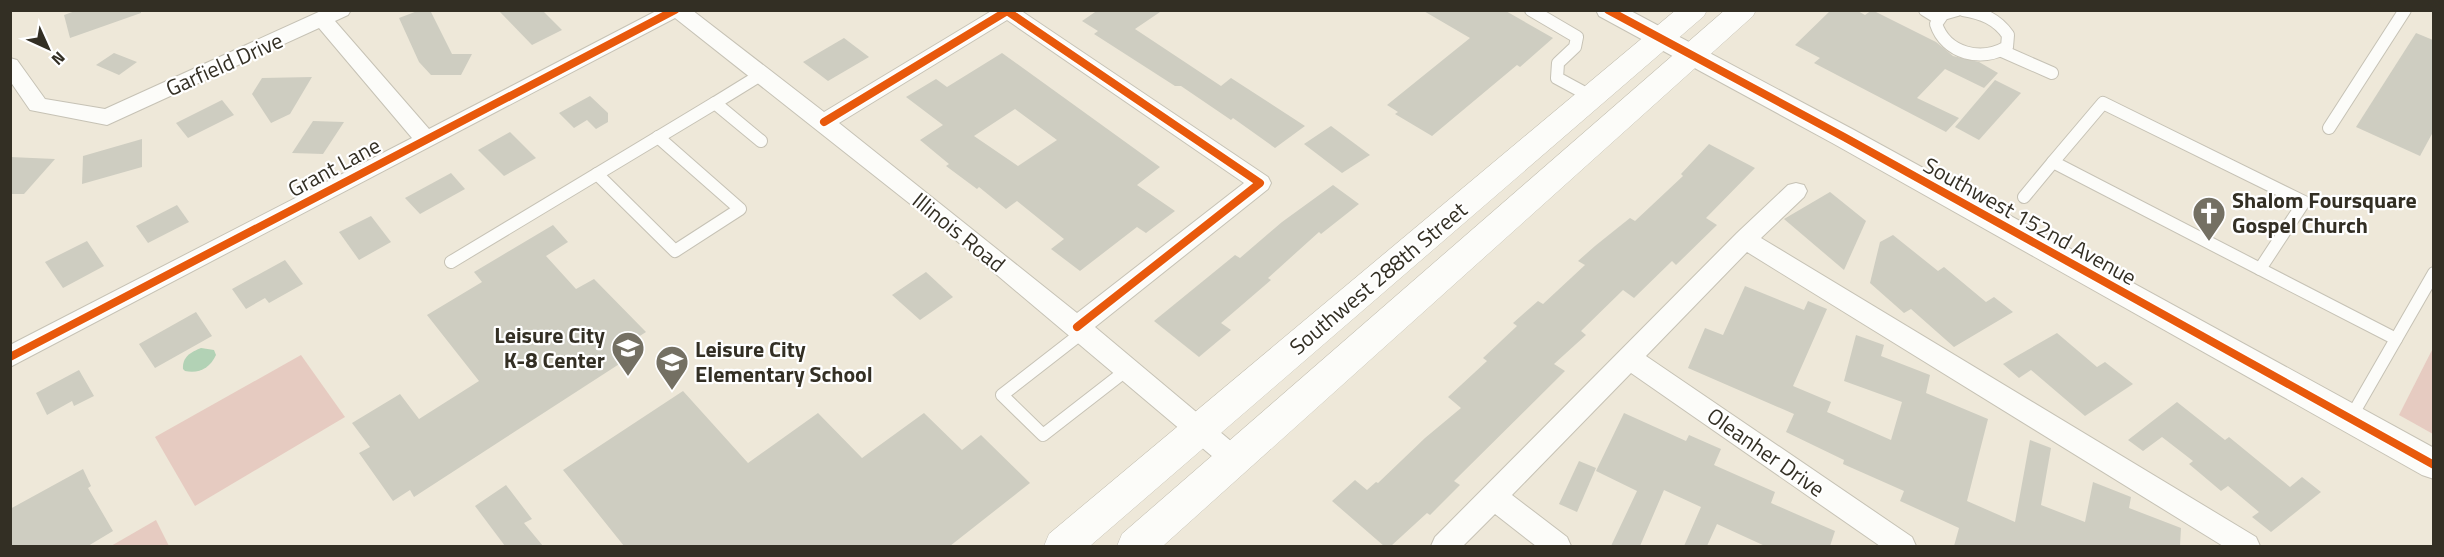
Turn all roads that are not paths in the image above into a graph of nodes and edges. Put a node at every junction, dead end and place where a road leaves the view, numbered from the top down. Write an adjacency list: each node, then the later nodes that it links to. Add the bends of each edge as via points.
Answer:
1 (676, 10): 18 (street, Illinois Road); 24 (street, Grant Lane)
2 (1531, 10): 19 (lane, via 1577,37 1575,47 1558,63 1557,78)
3 (1608, 10): 13 (street, Southwest 152nd Avenue)
4 (1694, 10): 13 (main road, Southwest 288th Street)
5 (1743, 10): 15 (main road, Southwest 288th Street)
6 (1925, 10): 12 (lane)
7 (1957, 10): 12 (lane)
8 (1963, 10): 14 (lane, via 1989,17 2004,28 2009,41)
9 (2405, 10): 22 (lane)
10 (1007, 11): 21 (street); 34 (street, via 1260,183)
11 (331, 15): 16 (street, Garfield Drive, via 107,117 38,105); 24 (street)
12 (1938, 18): 14 (lane, via 1937,30 1955,48 1986,56)
13 (1662, 39): 15 (street, Southwest 152nd Avenue); 19 (main road, Southwest 288th Street)
14 (2002, 51): 17 (lane)
15 (1692, 55): 39 (street, Southwest 152nd Avenue); 41 (main road, Southwest 288th Street)
16 (10, 65)
17 (2052, 73)
18 (762, 74): 20 (lane); 21 (street, Illinois Road)
19 (1592, 98): 40 (main road, Southwest 288th Street)
20 (715, 103): 23 (lane); 25 (lane)
21 (824, 123): 34 (street, Illinois Road)
22 (2329, 128)
23 (658, 138): 27 (lane); 27 (lane, via 740,209 675,251)
24 (425, 139): 36 (street, Grant Lane)
25 (761, 141)
26 (2053, 162): 29 (lane); 32 (lane); 32 (lane, via 2103,103 2304,202)
27 (597, 174): 31 (lane)
28 (1796, 190): 30 (street)
29 (2024, 197)
30 (1745, 239): 37 (street); 49 (street)
31 (451, 262)
32 (2260, 269): 35 (lane)
33 (2433, 273): 35 (lane)
34 (1080, 330): 38 (street, Illinois Road); 38 (lane, via 1002,395 1043,435)
35 (2396, 339): 39 (lane)
36 (10, 357)
37 (1629, 358): 43 (street); 48 (street, Oleanher Drive)
38 (1128, 369): 40 (street, Illinois Road)
39 (2350, 419): 42 (street, Southwest 152nd Avenue)
40 (1200, 429): 41 (street, Illinois Road); 44 (main road, Southwest 288th Street)
41 (1235, 459): 45 (main road, Southwest 288th Street)
42 (2433, 465)
43 (1494, 497): 46 (street); 47 (street)
44 (1063, 546)
45 (1136, 546)
46 (1445, 546)
47 (1557, 546)
48 (1902, 546)
49 (2246, 546)

